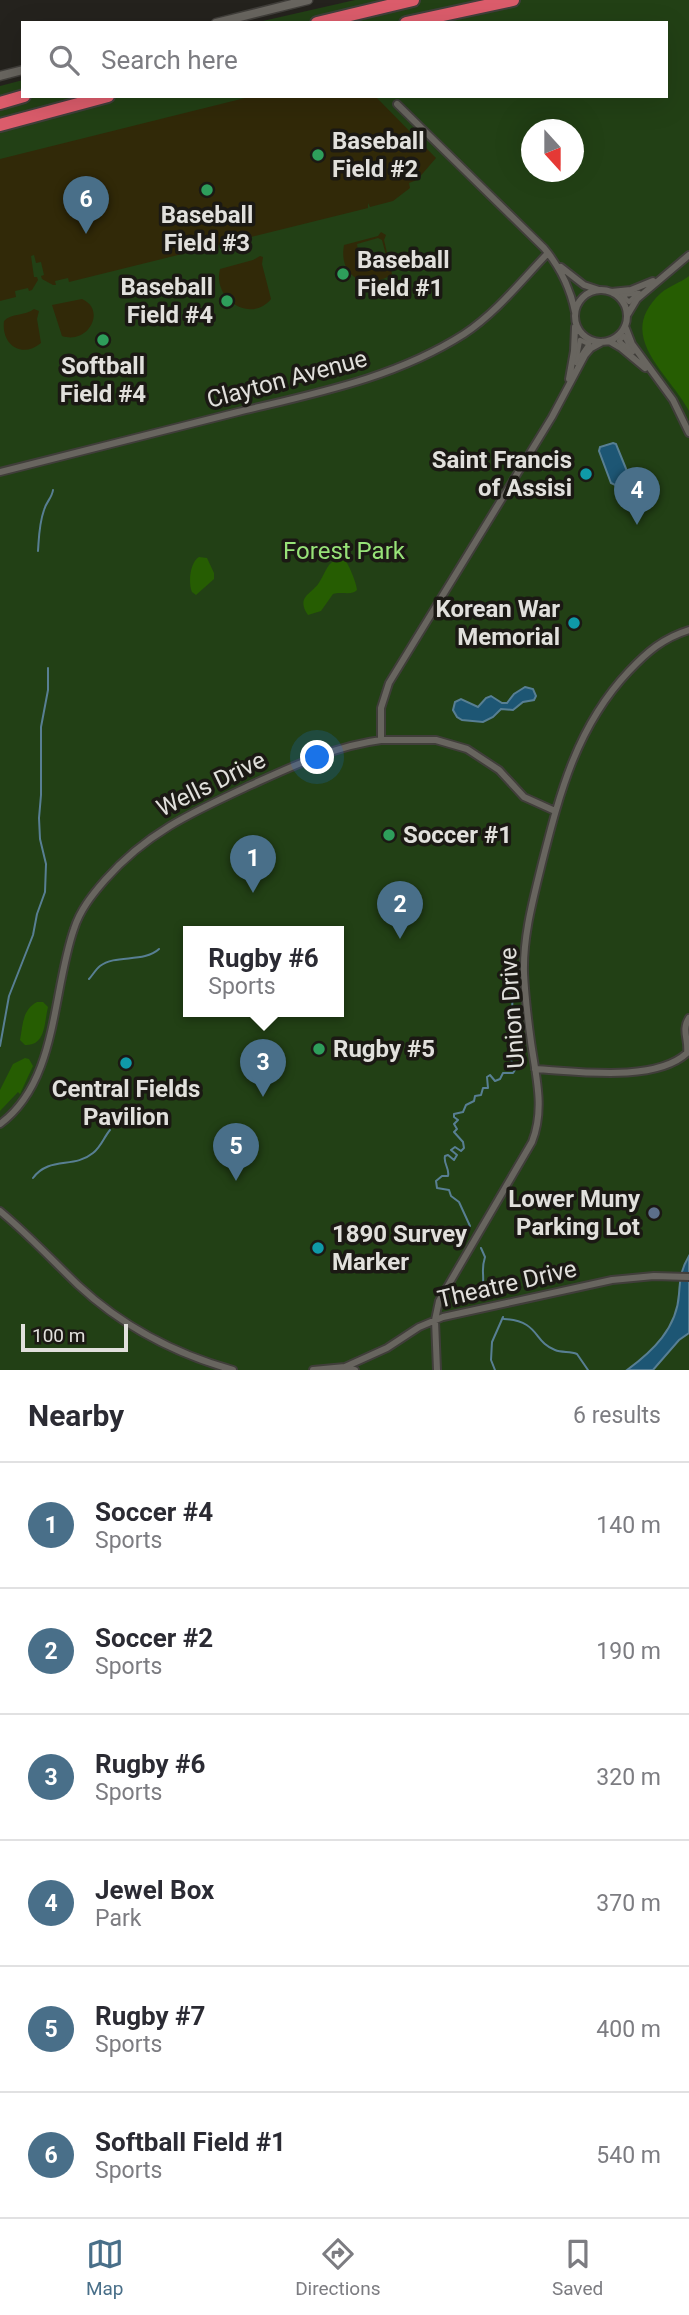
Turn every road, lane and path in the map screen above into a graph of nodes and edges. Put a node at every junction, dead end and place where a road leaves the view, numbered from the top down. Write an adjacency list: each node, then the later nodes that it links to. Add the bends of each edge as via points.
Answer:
1 (308, 0): 4 (street)
2 (413, 0): 5 (highway)
3 (513, 0): 6 (highway)
4 (224, 21)
5 (325, 21)
6 (416, 21)
7 (21, 71): 8 (street)
8 (0, 76)
9 (21, 97): 11 (highway)
10 (101, 98): 13 (highway)
11 (0, 103)
12 (397, 104): 14 (street)
13 (0, 125)
14 (548, 253): 16 (street); 28 (street, Clayton Avenue, via 476,325 394,370)
15 (689, 255): 17 (street)
16 (557, 264): 18 (street, via 578,281); 20 (street)
17 (661, 277): 19 (street, via 631,290); 21 (street, via 636,299)
18 (601, 290): 19 (street); 20 (street, via 582,299)
19 (611, 292): 21 (street, via 622,301)
20 (575, 315): 23 (street, via 584,336); 26 (street)
21 (627, 316): 22 (street)
22 (625, 326): 23 (street); 25 (street)
23 (605, 342): 25 (street, via 621,348); 26 (street, via 588,351)
24 (582, 353): 24 (street, via 576,362 580,340 589,344)
25 (652, 373): 27 (street, via 673,400)
26 (568, 384): 30 (street, via 389,683 381,708)
27 (689, 433)
28 (0, 472)
29 (689, 630): 31 (street, Union Drive, via 655,646 606,698 582,737)
30 (381, 740): 31 (street, Wells Drive, via 436,740 467,749 499,770 524,797); 34 (street, Wells Drive, via 331,752 238,791 162,829 119,865 77,919 36,1079 22,1104)
31 (555, 811): 33 (street, Union Drive, via 526,940 525,992)
32 (689, 1018): 33 (street, via 685,1026 687,1054 656,1067 626,1073)
33 (535, 1069): 37 (street, Union Drive, via 540,1110 536,1132 441,1298)
34 (0, 1124)
35 (0, 1210): 39 (street, via 116,1316 184,1353)
36 (689, 1277): 37 (street, Theatre Drive, via 612,1280)
37 (435, 1320): 38 (street, Theatre Drive); 42 (street, Union Drive)
38 (345, 1367): 40 (street); 41 (street)
39 (233, 1370)
40 (313, 1370)
41 (355, 1370)
42 (437, 1370)

